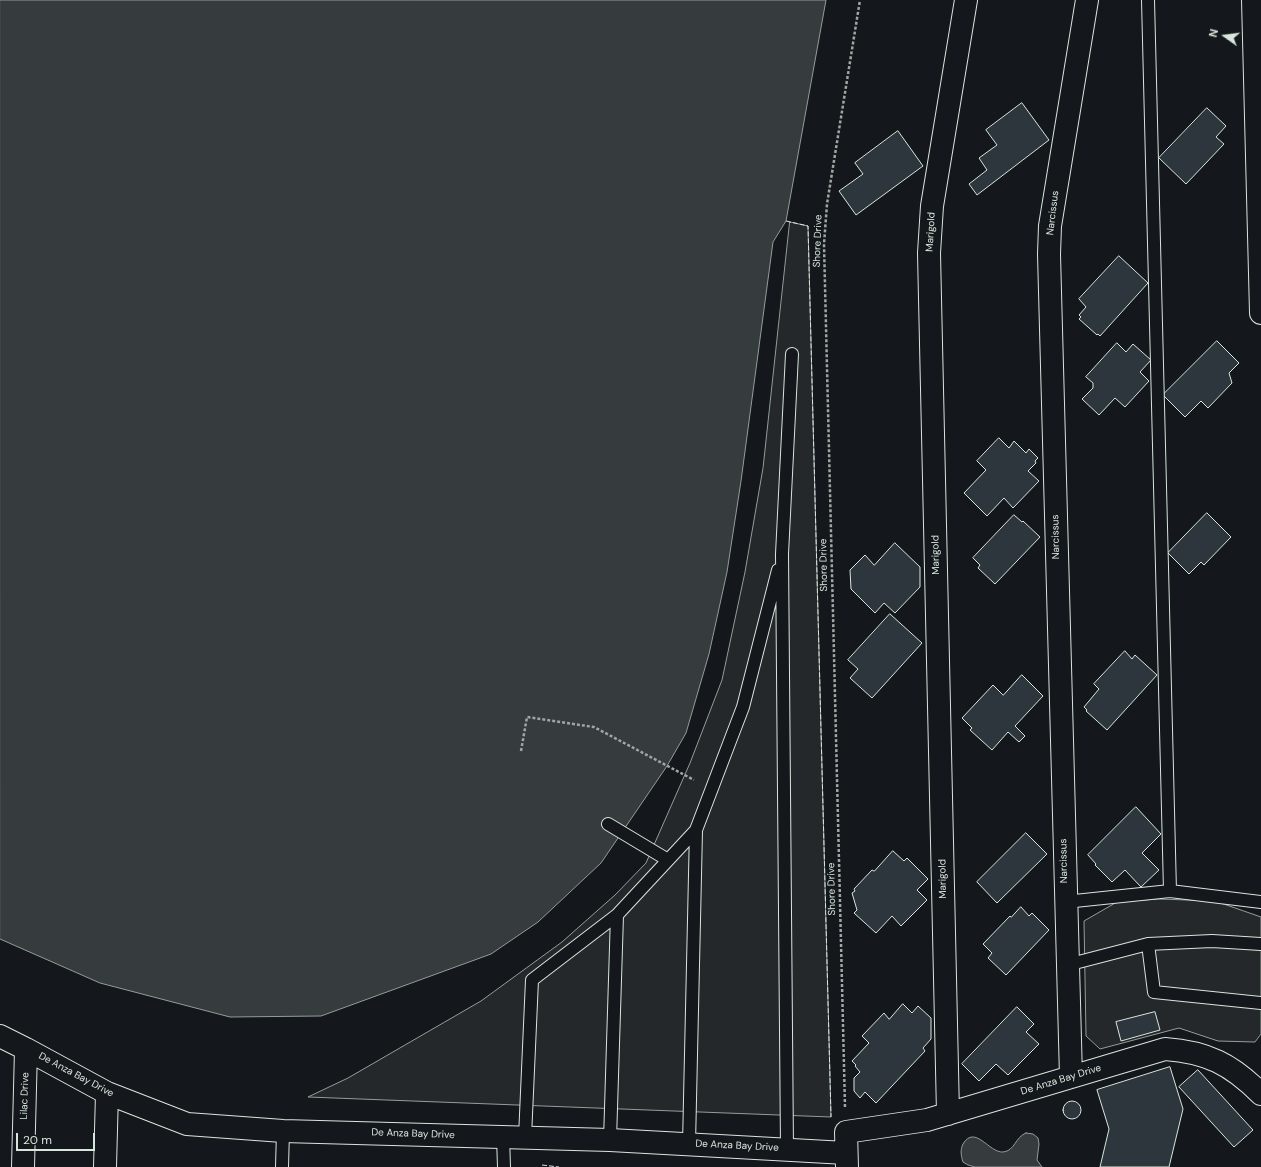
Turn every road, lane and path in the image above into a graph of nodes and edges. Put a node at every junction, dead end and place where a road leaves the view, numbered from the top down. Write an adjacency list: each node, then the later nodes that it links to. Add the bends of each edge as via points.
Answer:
1 (860, 0): 34 (path, Shore Drive, via 827,204 824,244)
2 (966, 0): 27 (street, Marigold, via 932,206 930,253)
3 (1087, 0): 15 (street, Narcissus, via 1050,226 1049,254)
4 (1148, 0): 14 (lane)
5 (1254, 0): 6 (street)
6 (1261, 313)
7 (792, 354): 8 (lane)
8 (782, 554): 10 (lane, via 742,707); 33 (lane)
9 (521, 751): 10 (path, via 527,717 594,727)
10 (711, 789): 12 (lane)
11 (608, 824): 13 (lane)
12 (696, 830): 13 (lane); 32 (lane)
13 (668, 860): 17 (lane)
14 (1170, 891): 15 (lane); 16 (lane)
15 (1065, 902): 20 (street, Narcissus)
16 (1261, 902)
17 (617, 915): 30 (lane, via 532,980); 31 (lane)
18 (1148, 944): 19 (lane, via 1212,941); 20 (lane); 21 (lane, via 1154,992)
19 (1261, 944)
20 (1067, 966): 24 (street, Narcissus)
21 (1261, 1003)
22 (0, 1036): 23 (street, De Anza Bay Drive)
23 (26, 1049): 25 (street, De Anza Bay Drive); 35 (street, Lilac Drive)
24 (1070, 1077): 26 (street, De Anza Bay Drive, via 1165,1049 1184,1050 1225,1065); 27 (street, De Anza Bay Drive)
25 (107, 1093): 28 (street, De Anza Bay Drive, via 187,1124); 36 (street)
26 (1261, 1094)
27 (948, 1114): 34 (street, De Anza Bay Drive)
28 (283, 1131): 29 (street, De Anza Bay Drive); 37 (lane)
29 (503, 1137): 30 (street, De Anza Bay Drive); 38 (lane)
30 (525, 1137): 31 (street, De Anza Bay Drive)
31 (610, 1140): 32 (street, De Anza Bay Drive)
32 (689, 1144): 33 (street, De Anza Bay Drive)
33 (787, 1149): 34 (street, De Anza Bay Drive)
34 (846, 1150)
35 (23, 1167)
36 (105, 1167)
37 (282, 1167)
38 (504, 1167)

